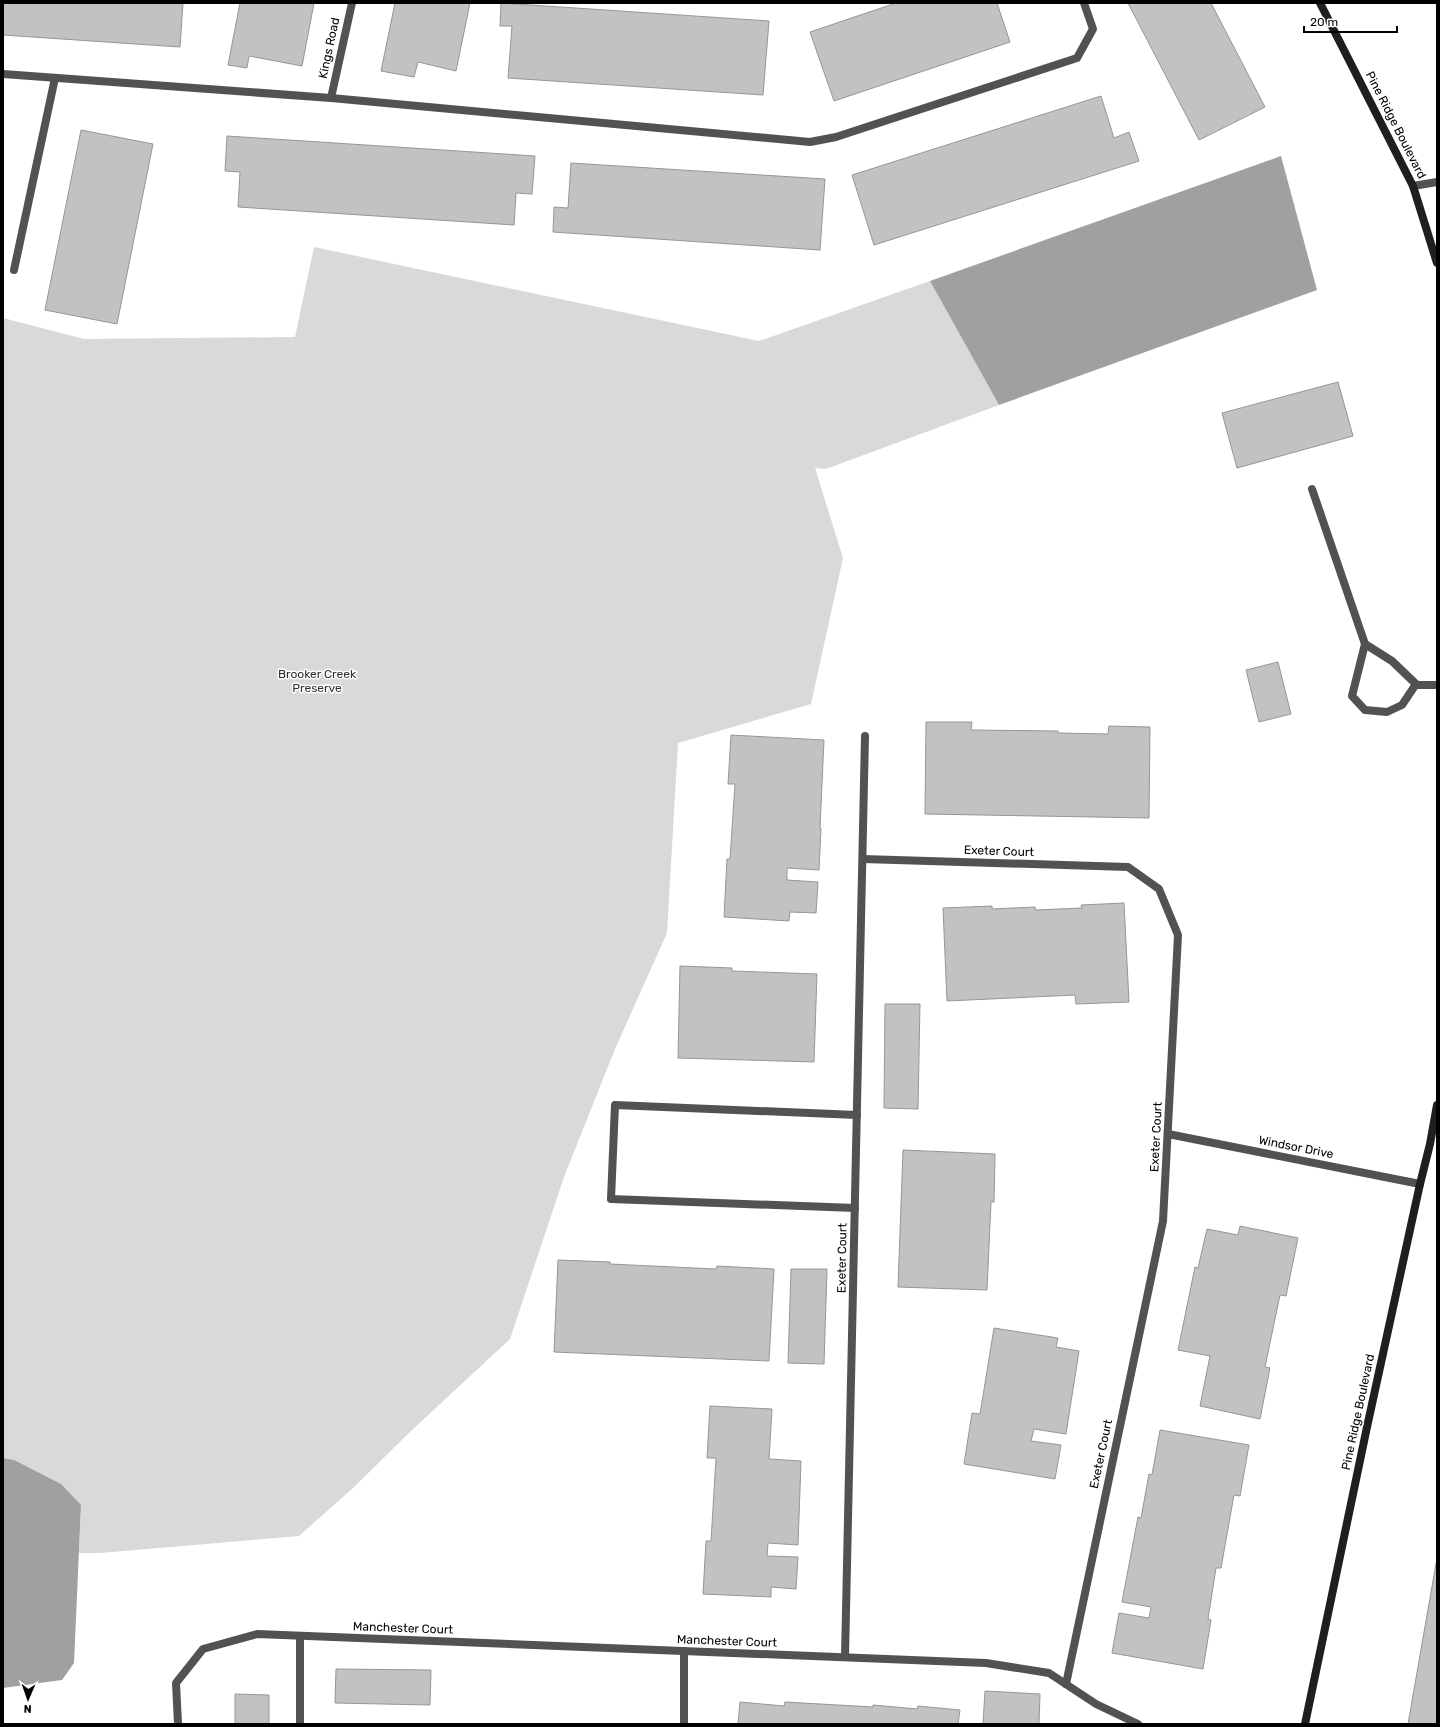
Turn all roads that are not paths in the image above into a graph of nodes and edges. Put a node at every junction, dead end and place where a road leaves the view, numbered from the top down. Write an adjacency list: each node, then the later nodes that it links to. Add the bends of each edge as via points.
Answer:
1 (352, 3): 6 (street, Kings Road)
2 (1084, 3): 6 (street, via 1093,29 1077,58 836,137 810,142)
3 (1320, 3): 8 (street, Pine Ridge Boulevard)
4 (3, 74): 5 (street)
5 (55, 78): 6 (street); 10 (street)
6 (330, 98)
7 (1437, 182): 8 (street)
8 (1414, 186): 9 (street, Pine Ridge Boulevard)
9 (1437, 263)
10 (14, 270)
11 (1312, 489): 12 (street)
12 (1365, 644): 13 (street, via 1392,661); 13 (street, via 1352,696 1365,710 1387,712 1402,705)
13 (1416, 684): 14 (street)
14 (1437, 685)
15 (865, 736): 16 (street, Exeter Court)
16 (862, 859): 18 (street, Exeter Court); 19 (street, Exeter Court, via 1128,867 1159,889 1178,935)
17 (1437, 1105): 20 (street, Pine Ridge Boulevard)
18 (857, 1115): 22 (street, Exeter Court); 22 (street, via 615,1105 611,1199)
19 (1168, 1134): 21 (street, Windsor Drive); 26 (street, Exeter Court, via 1163,1221)
20 (1434, 1144): 21 (street, Pine Ridge Boulevard)
21 (1420, 1184): 31 (street, Pine Ridge Boulevard)
22 (855, 1208): 25 (street, Exeter Court)
23 (300, 1636): 24 (street, Manchester Court); 27 (street, Manchester Court, via 257,1634 203,1649 176,1683); 28 (street)
24 (684, 1651): 25 (street, Manchester Court); 29 (street)
25 (845, 1657): 26 (street, Manchester Court, via 986,1663 1049,1673)
26 (1066, 1684): 30 (street, Manchester Court, via 1096,1704)
27 (178, 1724)
28 (300, 1724)
29 (684, 1724)
30 (1138, 1724)
31 (1305, 1724)

